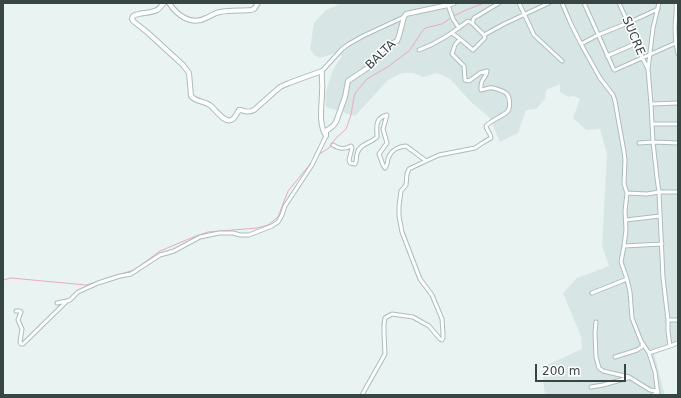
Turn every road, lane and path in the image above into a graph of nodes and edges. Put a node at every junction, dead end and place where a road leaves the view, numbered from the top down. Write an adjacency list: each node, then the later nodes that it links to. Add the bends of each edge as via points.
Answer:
1 (164, 3): 34 (street, via 157,10 136,14 133,21 183,65 189,73 192,98 212,106 225,120 232,120 239,110 254,110 280,87)
2 (169, 3): 3 (street, via 183,17 199,21 221,11 252,10)
3 (258, 3)
4 (454, 3): 13 (street)
5 (499, 3): 17 (street, via 474,18)
6 (519, 3): 15 (street)
7 (549, 3): 15 (street)
8 (562, 3): 26 (street)
9 (584, 3): 22 (street)
10 (619, 3): 18 (street, SUCRE)
11 (659, 3): 14 (street)
12 (676, 3): 24 (street)
13 (448, 5): 16 (street, via 406,14); 19 (street)
14 (658, 9): 18 (street); 29 (street)
15 (524, 14): 21 (street); 32 (street, via 534,35)
16 (404, 17): 34 (street, via 349,44); 39 (street, BALTA, via 397,41 384,48 372,65 348,81 336,122)
17 (472, 23): 19 (street, via 468,21); 21 (street)
18 (628, 23): 22 (street); 25 (street, SUCRE)
19 (459, 28): 20 (street)
20 (452, 33): 23 (street); 27 (street)
21 (484, 35): 23 (street, via 485,38 474,50)
22 (598, 35): 26 (street); 30 (street)
23 (460, 39): 44 (street, via 452,54 464,66 465,80 469,81 488,71 482,79 481,90 492,88 506,93 509,109 486,126 491,138 478,147)
24 (677, 42): 28 (street); 29 (street)
25 (637, 43): 30 (street); 31 (street, SUCRE)
26 (582, 44): 47 (street, via 615,101 624,152 624,184)
27 (419, 50)
28 (678, 54)
29 (650, 55): 31 (street); 33 (street)
30 (607, 56): 31 (street, via 615,70)
31 (642, 57): 33 (street, SUCRE)
32 (562, 61)
33 (648, 69): 36 (street)
34 (322, 71): 39 (street, via 321,115 323,130)
35 (678, 103): 36 (street)
36 (651, 104): 37 (street)
37 (652, 124): 38 (street); 40 (street)
38 (678, 124)
39 (326, 133): 54 (street, via 312,165 285,206 278,222 272,226 249,235 233,233 200,237 174,251 160,255 130,274 78,292)
40 (653, 142): 41 (street); 42 (street); 45 (street)
41 (639, 143)
42 (678, 143)
43 (333, 145): 44 (street, via 343,149 351,146 349,160 355,164 360,149 377,138 378,121 387,116 383,129 387,143 379,154 385,168 391,153 398,147 406,146)
44 (425, 160): 68 (street, via 409,169 406,185 401,191 399,216 402,232 420,279 432,295 442,319 443,338 440,339 429,326 413,317 392,314 385,318 386,354)
45 (659, 192): 46 (street); 47 (street); 48 (street)
46 (678, 192)
47 (627, 194): 49 (street)
48 (660, 216): 49 (street); 50 (street)
49 (626, 220): 51 (street)
50 (662, 244): 51 (street); 57 (street, via 662,278)
51 (624, 246): 52 (street, via 621,262)
52 (627, 279): 53 (street); 60 (street, via 632,318)
53 (592, 293)
54 (67, 301): 55 (street); 56 (street, via 23,344 20,344 22,329 18,320 21,312)
55 (57, 303)
56 (16, 310)
57 (668, 320): 58 (street); 62 (street)
58 (678, 320)
59 (596, 322): 65 (street, via 596,357 599,368)
60 (641, 341): 63 (street); 64 (street, via 643,346 637,350)
61 (678, 343): 62 (street)
62 (670, 346): 63 (street)
63 (649, 353): 67 (street)
64 (615, 357)
65 (629, 377): 66 (street); 67 (street)
66 (591, 387)
67 (658, 393): 69 (street)
68 (362, 395)
69 (653, 395)

